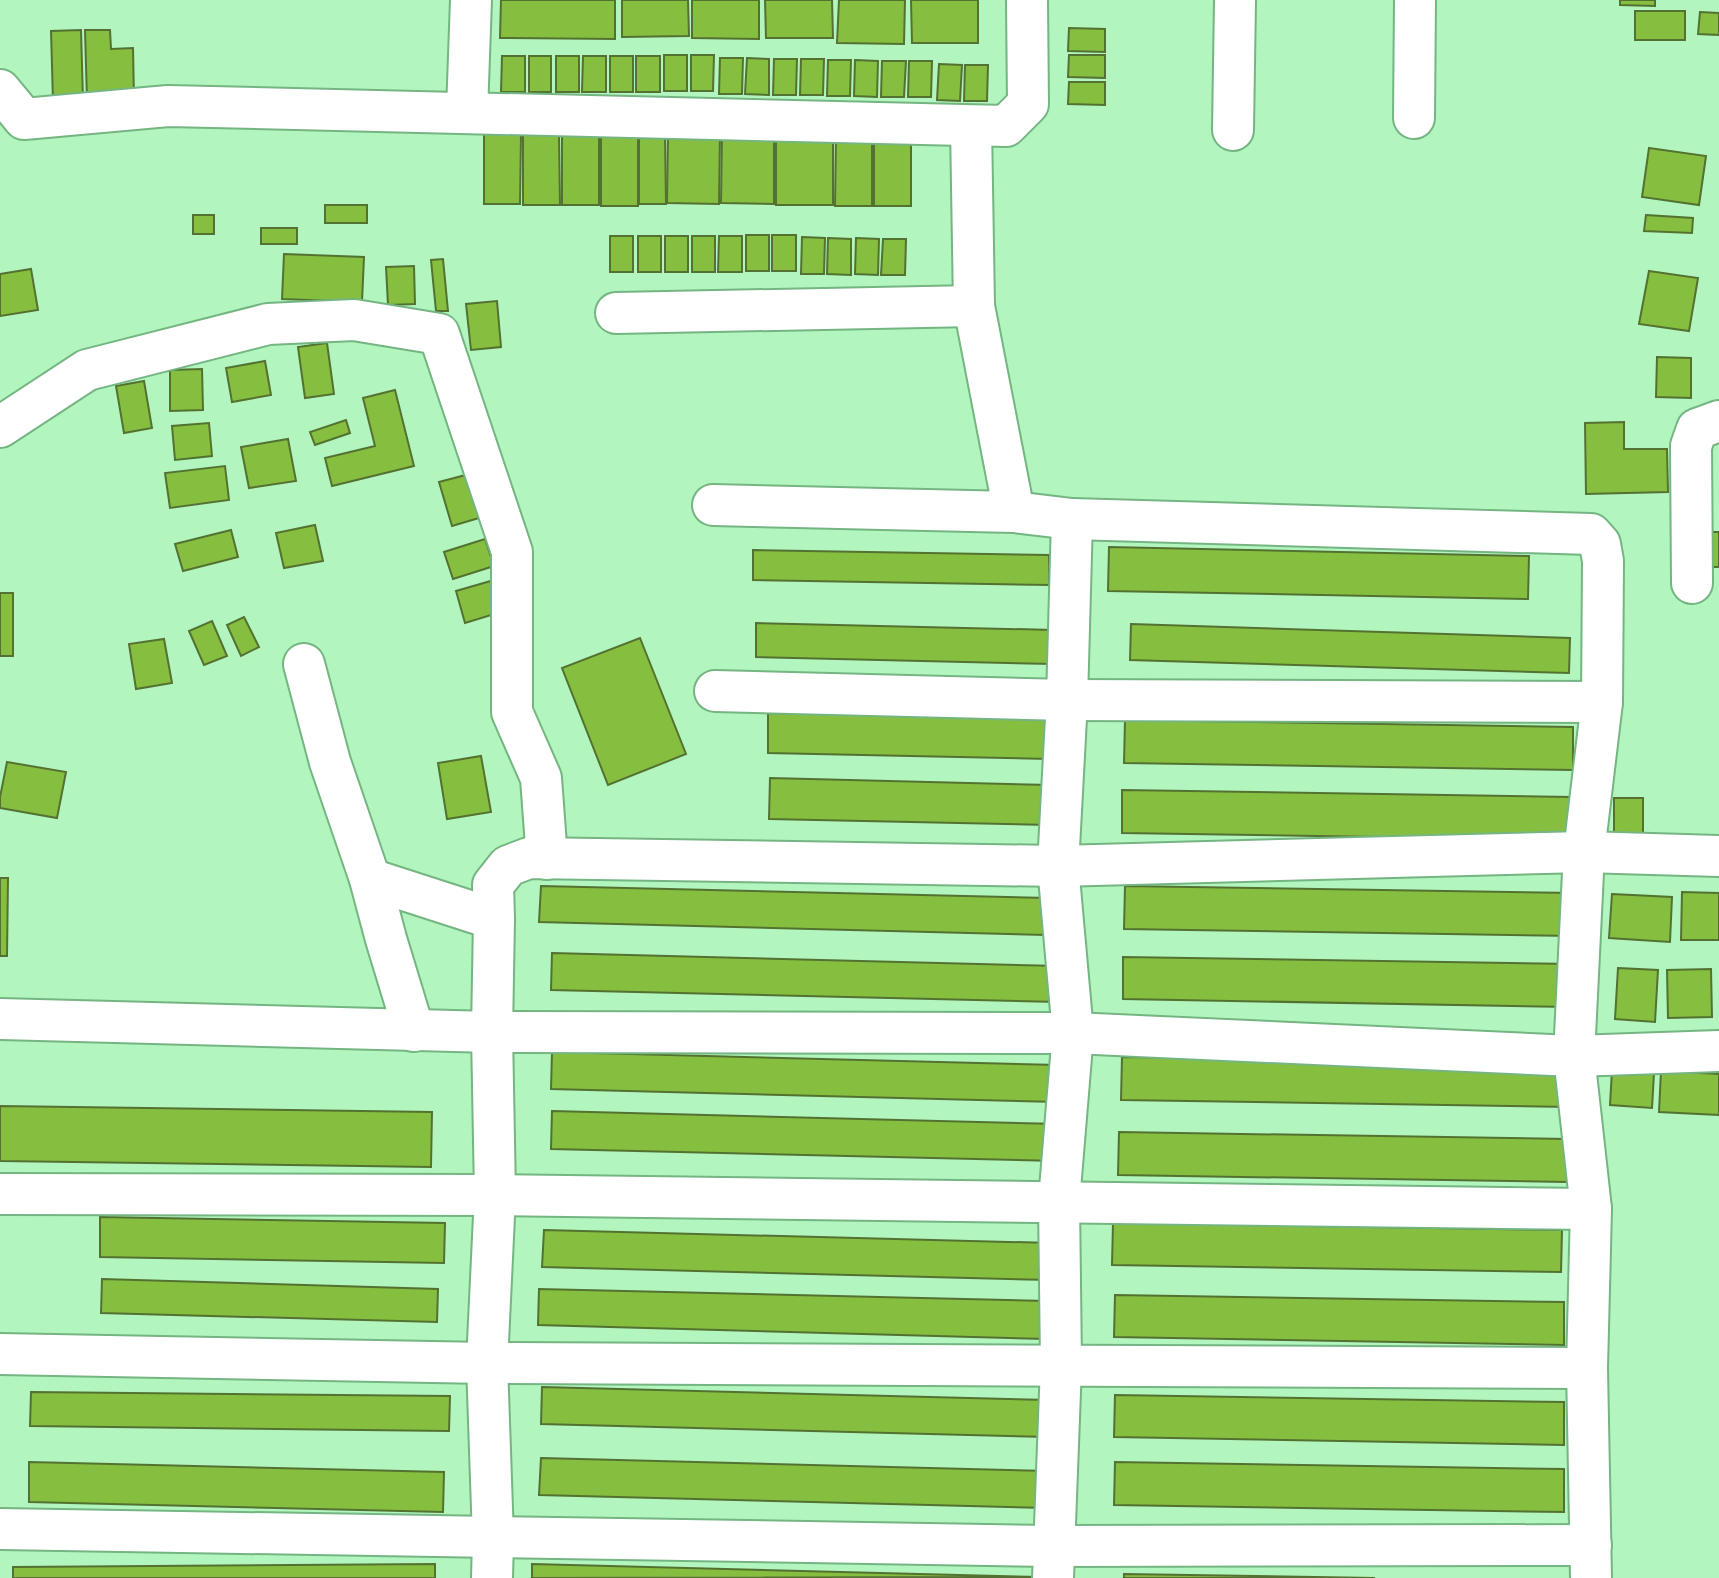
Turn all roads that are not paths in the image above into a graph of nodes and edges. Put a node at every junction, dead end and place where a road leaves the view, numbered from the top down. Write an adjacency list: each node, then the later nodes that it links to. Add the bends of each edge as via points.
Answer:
1 (471, 0): 6 (street)
2 (1027, 0): 8 (street, via 1028,104 1006,126)
3 (1235, 0): 9 (street)
4 (1415, 0): 7 (street)
5 (0, 90): 6 (street, via 24,119 168,106)
6 (467, 112): 8 (street)
7 (1414, 118)
8 (971, 126): 10 (street)
9 (1233, 130)
10 (974, 306): 11 (street); 15 (street)
11 (616, 313)
12 (1719, 421): 17 (street, via 1697,429 1691,446)
13 (0, 427): 24 (street, via 87,370 268,324 354,320 439,334 512,552 512,712 541,778)
14 (713, 505): 15 (street)
15 (1014, 512): 16 (street)
16 (1072, 519): 20 (street); 21 (street, via 1591,534 1600,544 1603,561)
17 (1692, 583)
18 (304, 664): 26 (street)
19 (715, 691): 20 (street)
20 (1067, 700): 21 (street); 25 (street)
21 (1602, 702): 22 (street)
22 (1584, 852): 23 (street); 25 (street); 33 (street)
23 (1719, 856)
24 (547, 859): 25 (street); 27 (street, via 529,858 508,866 493,885)
25 (1058, 866): 31 (street)
26 (370, 879): 27 (street); 29 (street)
27 (494, 919): 30 (street)
28 (0, 1019): 29 (street)
29 (414, 1031): 30 (street)
30 (492, 1032): 31 (street); 35 (street)
31 (1073, 1033): 33 (street); 36 (street)
32 (1719, 1051): 33 (street)
33 (1574, 1056): 37 (street)
34 (0, 1194): 35 (street)
35 (495, 1195): 36 (street); 39 (street)
36 (1059, 1201): 37 (street); 40 (street)
37 (1591, 1209): 41 (street)
38 (0, 1354): 39 (street)
39 (487, 1363): 40 (street); 43 (street)
40 (1061, 1365): 41 (street); 44 (street)
41 (1587, 1368): 45 (street)
42 (0, 1529): 43 (street)
43 (493, 1538): 44 (street); 46 (street)
44 (1054, 1562): 45 (street)
45 (1591, 1562)
46 (492, 1578)

